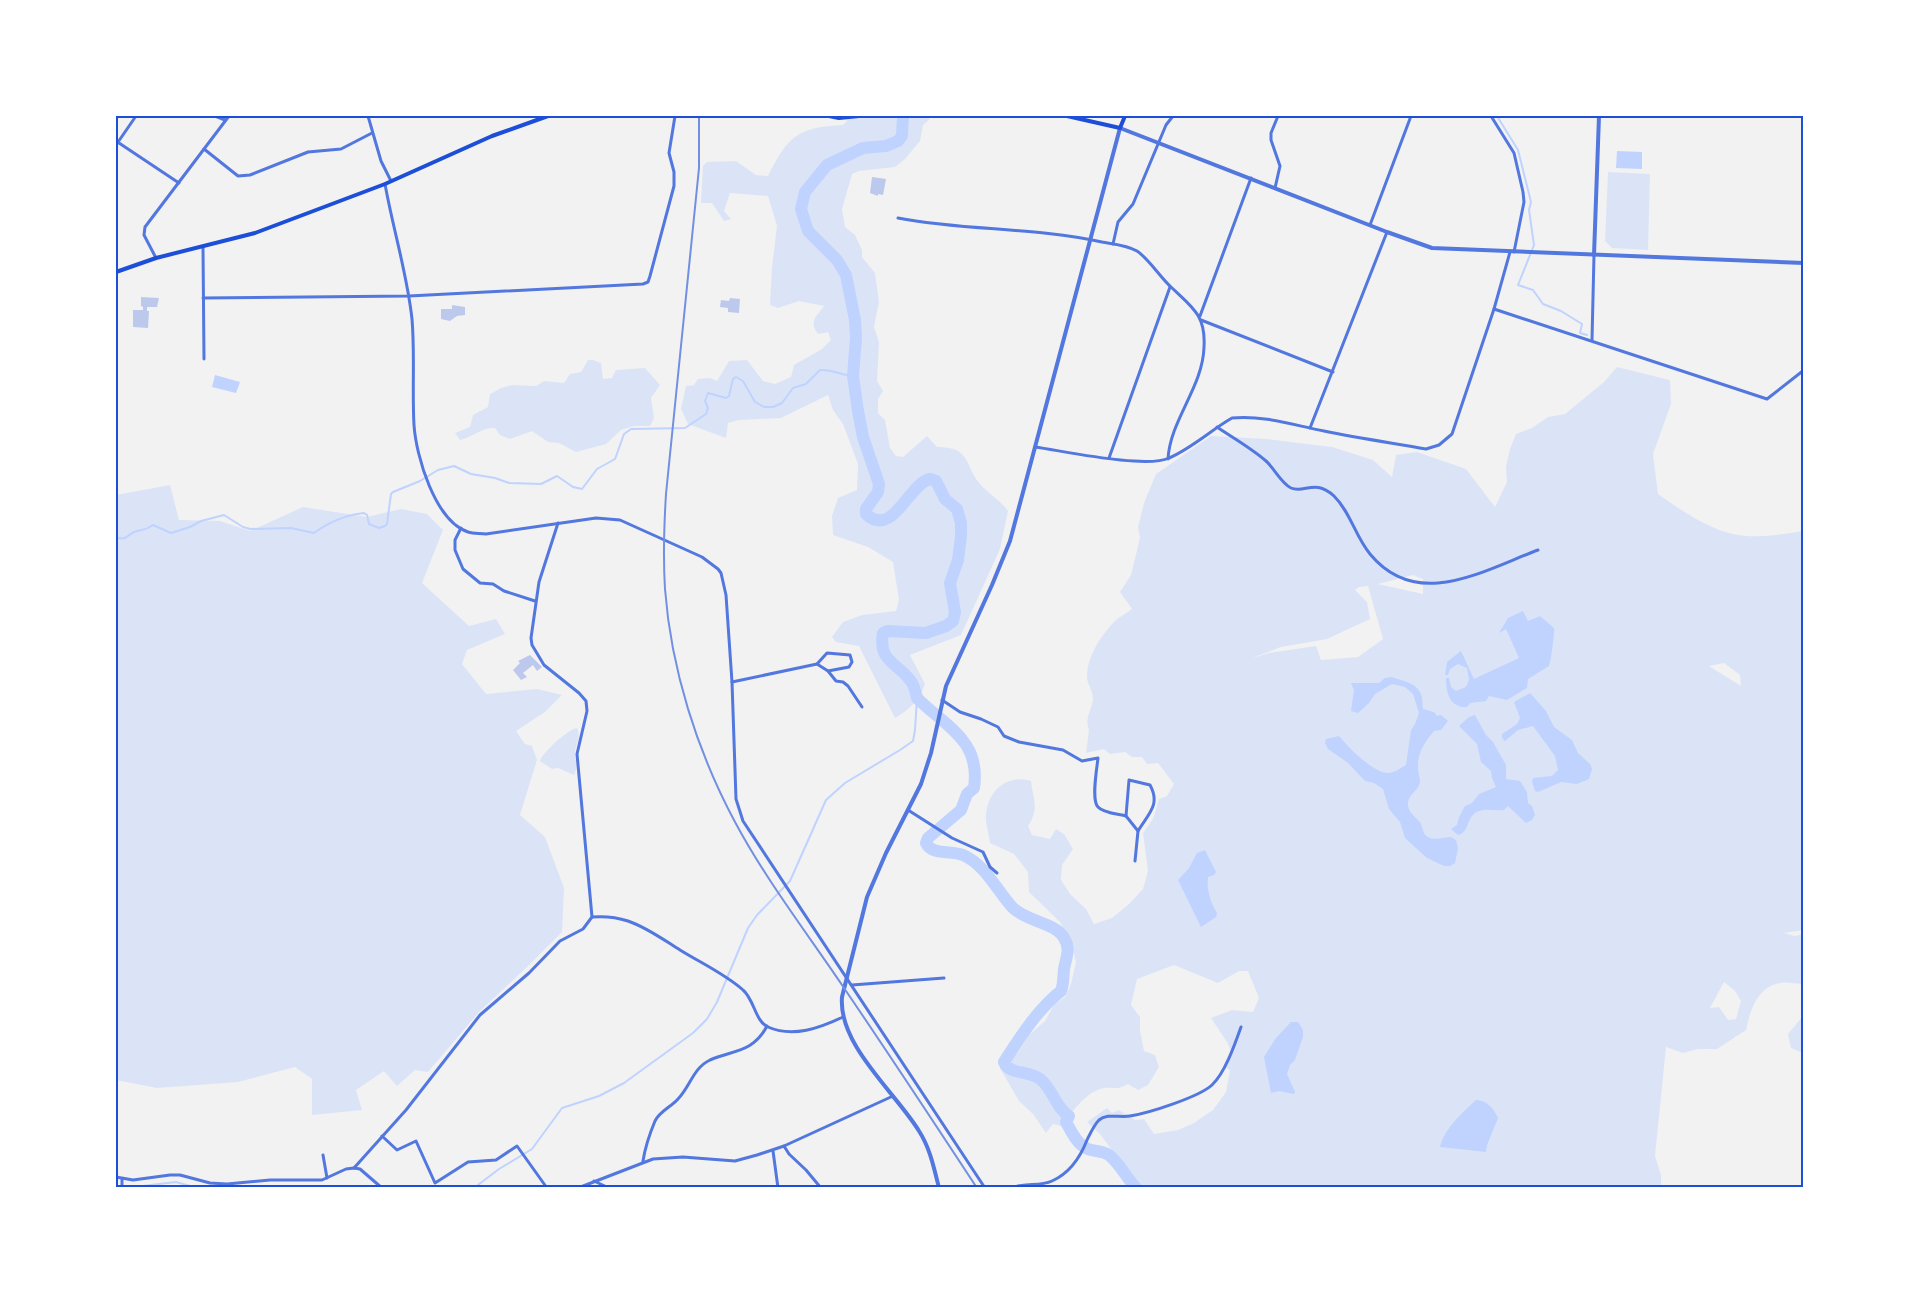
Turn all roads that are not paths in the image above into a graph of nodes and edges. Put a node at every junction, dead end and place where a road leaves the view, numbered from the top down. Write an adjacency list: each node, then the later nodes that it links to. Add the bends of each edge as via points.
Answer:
1 (136, 116): 20 (street)
2 (215, 116): 16 (street)
3 (229, 116): 16 (street)
4 (368, 116): 18 (street)
5 (548, 116): 23 (main road)
6 (675, 116): 39 (street, via 669,153 675,186 648,282)
7 (829, 116): 8 (main road)
8 (859, 116)
9 (1067, 116): 17 (main road)
10 (1125, 116): 17 (main road)
11 (1173, 116): 19 (street)
12 (1278, 116): 26 (street, via 1271,133 1280,166)
13 (1411, 116): 28 (street)
14 (1491, 116): 33 (street, via 1514,153 1523,192)
15 (1599, 116): 34 (street)
16 (225, 120): 21 (street)
17 (1120, 128): 19 (street); 30 (street)
18 (372, 134): 21 (street, via 341,149 317,150 250,175 238,176); 23 (street)
19 (1158, 142): 22 (street); 31 (street, via 1132,204 1118,222)
20 (117, 144): 24 (street)
21 (204, 149): 24 (street)
22 (1251, 178): 26 (street); 42 (street)
23 (391, 181): 25 (main road)
24 (180, 183): 35 (street, via 145,227 144,235)
25 (385, 184): 32 (main road, via 255,233); 39 (street)
26 (1275, 188): 28 (street)
27 (898, 218): 30 (street, via 943,226)
28 (1370, 225): 29 (street)
29 (1387, 232): 33 (street, via 1432,248); 46 (street)
30 (1090, 239): 31 (street); 49 (street)
31 (1113, 244): 38 (street, via 1140,253)
32 (202, 247): 35 (main road); 40 (street)
33 (1512, 252): 34 (street); 41 (street)
34 (1594, 255): 36 (street); 43 (street)
35 (156, 258): 37 (main road)
36 (1803, 263)
37 (116, 272)
38 (1170, 287): 42 (street); 50 (street)
39 (409, 296): 40 (street); 53 (street, via 417,442 428,484)
40 (203, 298): 44 (street)
41 (1494, 309): 43 (street); 48 (street, via 1452,434 1439,445 1426,449)
42 (1200, 318): 46 (street); 51 (street, via 1203,360 1172,438)
43 (1592, 340): 45 (street, via 1767,399)
44 (204, 359)
45 (1803, 370)
46 (1333, 372): 48 (street)
47 (1217, 427): 48 (street, via 1232,418 1266,418); 51 (street); 54 (street, via 1266,461 1291,488 1319,487 1332,494 1347,511 1359,540 1370,554 1400,578 1443,584)
48 (1310, 428)
49 (1035, 447): 50 (street); 59 (street, via 1002,562)
50 (1109, 458): 51 (street, via 1150,463)
51 (1168, 459)
52 (558, 523): 53 (street, via 486,534); 55 (street); 58 (street, via 596,518 620,520 702,556 718,569 725,588)
53 (460, 528): 55 (street, via 455,550 463,569 480,583 493,584)
54 (1538, 550)
55 (535, 601): 66 (street, via 531,638 536,652 548,670 586,701 577,754)
56 (817, 664): 57 (street); 57 (street, via 827,654 850,655 849,667); 58 (street)
57 (828, 671): 60 (street, via 836,681 848,686)
58 (732, 682): 67 (street, via 738,809)
59 (942, 700): 61 (street, via 926,770); 62 (street, via 998,727 1004,736 1019,742 1063,750 1082,761 1098,758 1094,800 1102,810)
60 (862, 707)
61 (908, 810): 65 (street, via 983,852); 67 (street, via 867,897)
62 (1126, 816): 63 (street); 63 (street, via 1129,780 1150,785 1156,795 1155,804)
63 (1138, 831): 64 (street)
64 (1135, 861)
65 (997, 873)
66 (592, 917): 71 (street, via 631,922 718,973 751,999 761,1023); 74 (street, via 583,929 560,940 480,1015)
67 (847, 978): 69 (street); 70 (street, via 842,997)
68 (944, 978): 69 (street)
69 (852, 985): 92 (street)
70 (843, 1017): 71 (street, via 812,1030); 73 (street, via 861,1052)
71 (767, 1026): 78 (street, via 754,1043 708,1061 696,1071 677,1101 656,1120)
72 (1241, 1027): 93 (street, via 1219,1076 1209,1088 1142,1114 1099,1120 1074,1166 1052,1181)
73 (893, 1096): 75 (street); 91 (street, via 919,1130)
74 (381, 1136): 79 (street); 86 (street, via 396,1150 416,1142 435,1183 468,1162 496,1160 518,1147)
75 (784, 1146): 76 (street); 90 (street)
76 (772, 1150): 78 (street, via 735,1161 683,1157); 89 (street)
77 (323, 1155): 81 (street)
78 (643, 1161): 83 (street)
79 (354, 1168): 81 (street); 85 (street)
80 (116, 1178): 82 (street)
81 (327, 1178): 82 (street, via 219,1185 180,1175)
82 (122, 1179): 84 (street)
83 (594, 1181): 87 (street); 88 (street)
84 (122, 1186)
85 (382, 1188)
86 (547, 1188)
87 (578, 1188)
88 (609, 1188)
89 (778, 1188)
90 (821, 1188)
91 (939, 1188)
92 (985, 1188)
93 (1011, 1188)

